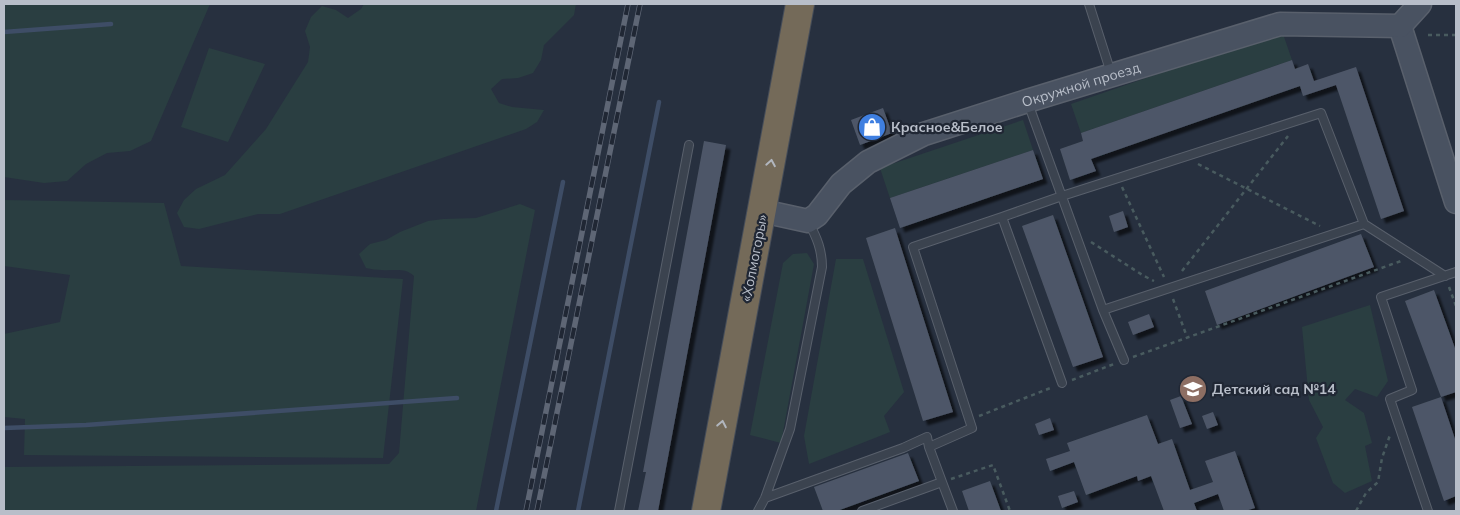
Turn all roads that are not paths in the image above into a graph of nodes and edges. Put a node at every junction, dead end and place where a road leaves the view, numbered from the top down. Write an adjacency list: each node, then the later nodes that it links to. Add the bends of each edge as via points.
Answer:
1 (781, 4): 24 (highway, «Холмогоры»)
2 (800, 4): 11 (highway, «Холмогоры», one-way to 2)
3 (1089, 4): 6 (lane)
4 (1420, 4): 5 (street)
5 (1400, 26): 6 (street, Окружной проезд, via 1280,24); 9 (street)
6 (1112, 75): 7 (street, Окружной проезд)
7 (1027, 101): 10 (lane); 13 (street, Окружной проезд, via 924,134 868,162 840,184)
8 (689, 145): 23 (lane)
9 (1454, 188)
10 (1062, 196): 12 (lane); 14 (lane, via 1321,113); 17 (lane)
11 (762, 211): 13 (street); 25 (highway, «Холмогоры», one-way to 11)
12 (1002, 217): 19 (lane); 20 (lane, via 913,247 972,428)
13 (808, 221): 22 (lane, via 822,255 822,267 790,429)
14 (1364, 224): 16 (lane); 17 (lane)
15 (1456, 272): 16 (lane)
16 (1445, 276): 29 (lane, via 1381,297 1412,390 1390,398)
17 (1103, 310): 18 (lane)
18 (1124, 360)
19 (1062, 384)
20 (929, 447): 21 (lane); 22 (lane, via 927,437)
21 (942, 482): 27 (lane); 28 (lane)
22 (765, 498): 26 (lane)
23 (618, 511)
24 (688, 511)
25 (706, 511)
26 (758, 511)
27 (862, 511)
28 (952, 511)
29 (1428, 511)

